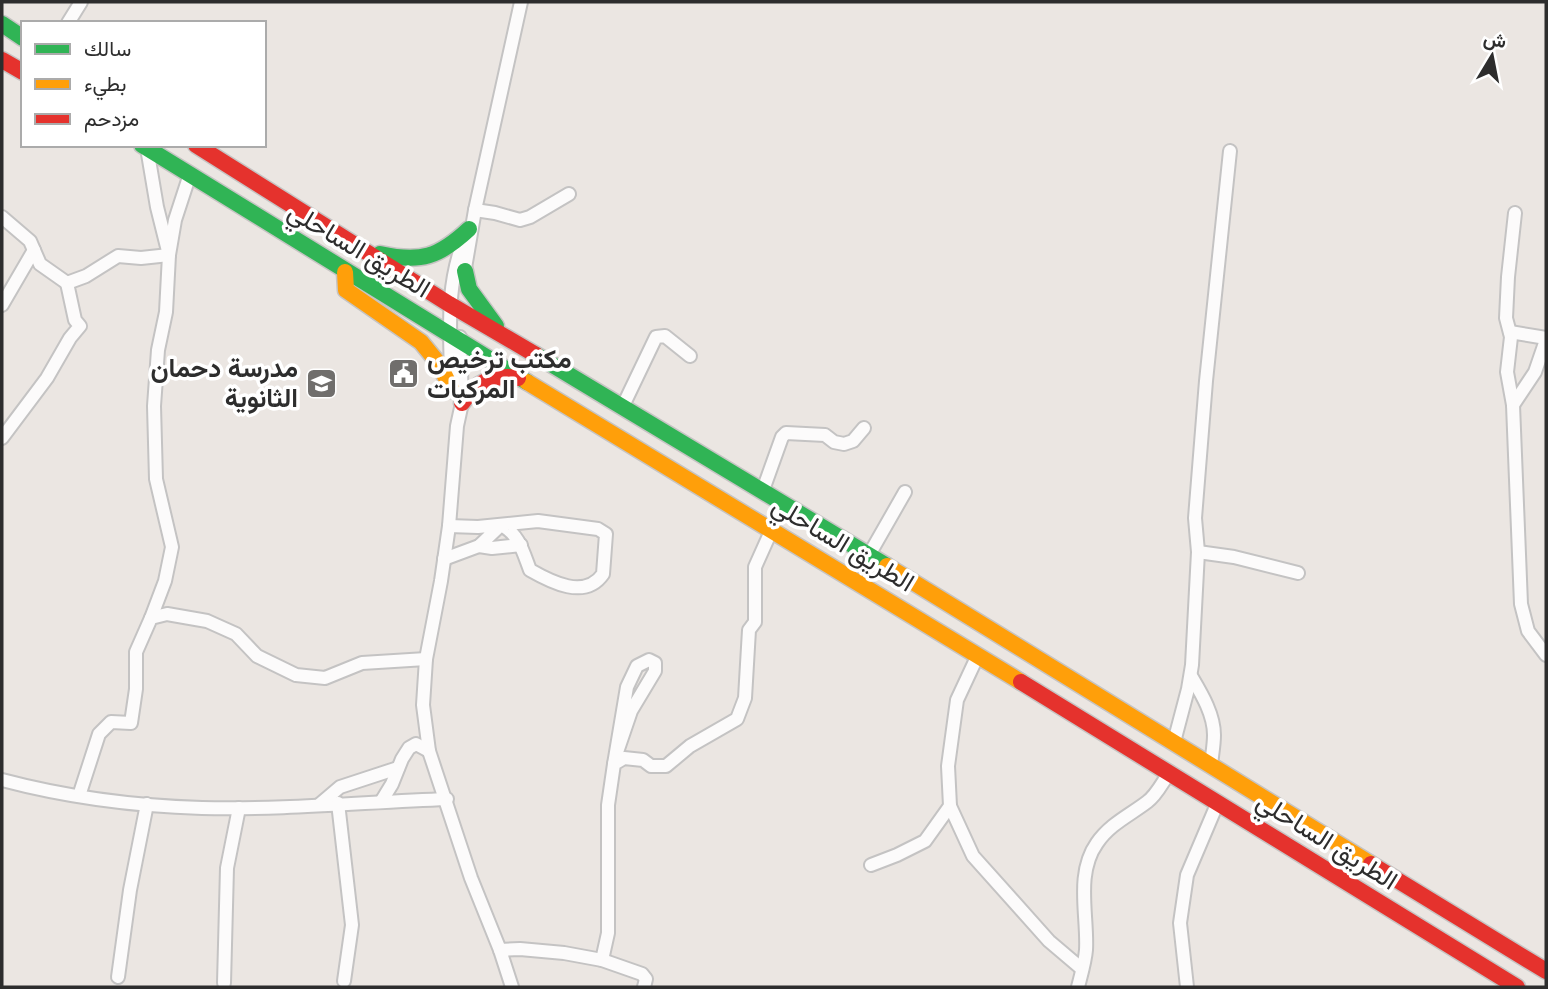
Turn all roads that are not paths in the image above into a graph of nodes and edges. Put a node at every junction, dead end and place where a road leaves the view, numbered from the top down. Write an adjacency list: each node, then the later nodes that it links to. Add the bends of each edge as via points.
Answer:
1 (80, 2): 3 (street)
2 (521, 2): 15 (street)
3 (69, 21)
4 (2, 24): 5 (highway)
5 (21, 37)
6 (2, 60): 7 (highway)
7 (21, 71)
8 (145, 147): 11 (highway, الطريق الساحلي); 18 (street)
9 (198, 147): 16 (highway, الطريق الساحلي)
10 (1230, 151): 42 (street, via 1195,518)
11 (190, 174): 18 (street); 20 (highway, الطريق الساحلي)
12 (569, 194): 15 (street, via 520,220 495,213)
13 (1515, 213): 24 (street, via 1507,277)
14 (2, 217): 17 (street)
15 (472, 219): 16 (highway, via 443,252 420,258 395,258); 19 (street); 23 (street, via 454,269)
16 (358, 246): 23 (highway, الطريق الساحلي)
17 (34, 250): 21 (street, via 40,264); 22 (street)
18 (169, 254): 21 (street, via 118,256); 46 (street, via 154,406 156,479 172,547)
19 (465, 271): 23 (street); 26 (highway, via 469,289)
20 (345, 272): 25 (highway, الطريق الساحلي); 30 (highway, via 346,290 421,342)
21 (67, 283): 34 (street, via 80,326)
22 (2, 305)
23 (453, 306): 25 (street); 26 (highway, الطريق الساحلي)
24 (1510, 332): 27 (street); 31 (street, via 1507,372)
25 (455, 337): 29 (highway, الطريق الساحلي); 30 (street)
26 (505, 337): 32 (highway, الطريق الساحلي)
27 (1546, 339): 31 (street, via 1535,372)
28 (690, 356): 32 (street, via 665,336 656,337)
29 (520, 379): 30 (highway, via 501,375); 39 (highway, الطريق الساحلي)
30 (457, 397): 38 (street)
31 (1513, 405): 48 (street, via 1521,604 1528,631)
32 (622, 408): 35 (highway, الطريق الساحلي)
33 (864, 428): 35 (street, via 844,444 825,435 786,433)
34 (2, 438)
35 (763, 490): 43 (highway, الطريق الساحلي)
36 (905, 492): 43 (street)
37 (501, 525): 38 (street); 40 (street, via 510,529); 40 (street, via 538,521 598,529 606,534 603,574 591,585 552,582 530,570); 41 (street)
38 (449, 526): 44 (street)
39 (772, 529): 47 (highway, الطريق الساحلي); 53 (street, via 755,566 755,622 749,630 745,698 737,719 666,766)
40 (521, 545): 41 (street)
41 (479, 546): 44 (street)
42 (1198, 552): 45 (street); 50 (street)
43 (869, 555): 51 (highway, الطريق الساحلي)
44 (444, 559): 49 (street)
45 (1298, 573)
46 (151, 618): 49 (street, via 167,614 207,621 236,634 257,656 296,675 325,678 362,663); 58 (street, via 136,652 131,723 111,722 99,734)
47 (978, 655): 56 (highway, الطريق الساحلي); 65 (street, via 957,701 948,766)
48 (1546, 655)
49 (426, 659): 52 (street, via 423,705)
50 (1191, 676): 51 (street); 54 (street, via 1212,723)
51 (1174, 743): 54 (highway, الطريق الساحلي)
52 (429, 751): 55 (street, via 416,744); 59 (street)
53 (615, 758): 53 (street, via 627,687 637,666 649,660 655,663 655,671 631,711); 69 (street, via 608,805 608,933)
54 (1211, 765): 71 (highway, الطريق الساحلي)
55 (398, 768): 60 (street); 64 (street, via 340,787)
56 (1170, 772): 61 (highway, الطريق الساحلي); 70 (street, via 1149,801 1123,817 1092,852 1086,869)
57 (2, 780): 58 (street)
58 (79, 796): 63 (street)
59 (447, 799): 60 (street); 68 (street, via 471,878)
60 (380, 802): 62 (street)
61 (1218, 802): 78 (street, via 1187,875 1180,923); 79 (highway, الطريق الساحلي)
62 (338, 803): 64 (street); 73 (street, via 352,925)
63 (147, 804): 66 (street); 72 (street)
64 (320, 804): 66 (street)
65 (950, 806): 67 (street, via 925,841); 70 (street, via 973,856 1049,941)
66 (239, 808): 74 (street, via 227,868)
67 (871, 865)
68 (500, 950): 69 (street); 75 (street)
69 (602, 960): 76 (street, via 642,974)
70 (1082, 969): 77 (street)
71 (1546, 971)
72 (118, 977)
73 (344, 981)
74 (224, 983)
75 (512, 987)
76 (644, 987)
77 (1078, 987)
78 (1187, 987)
79 (1517, 987)

